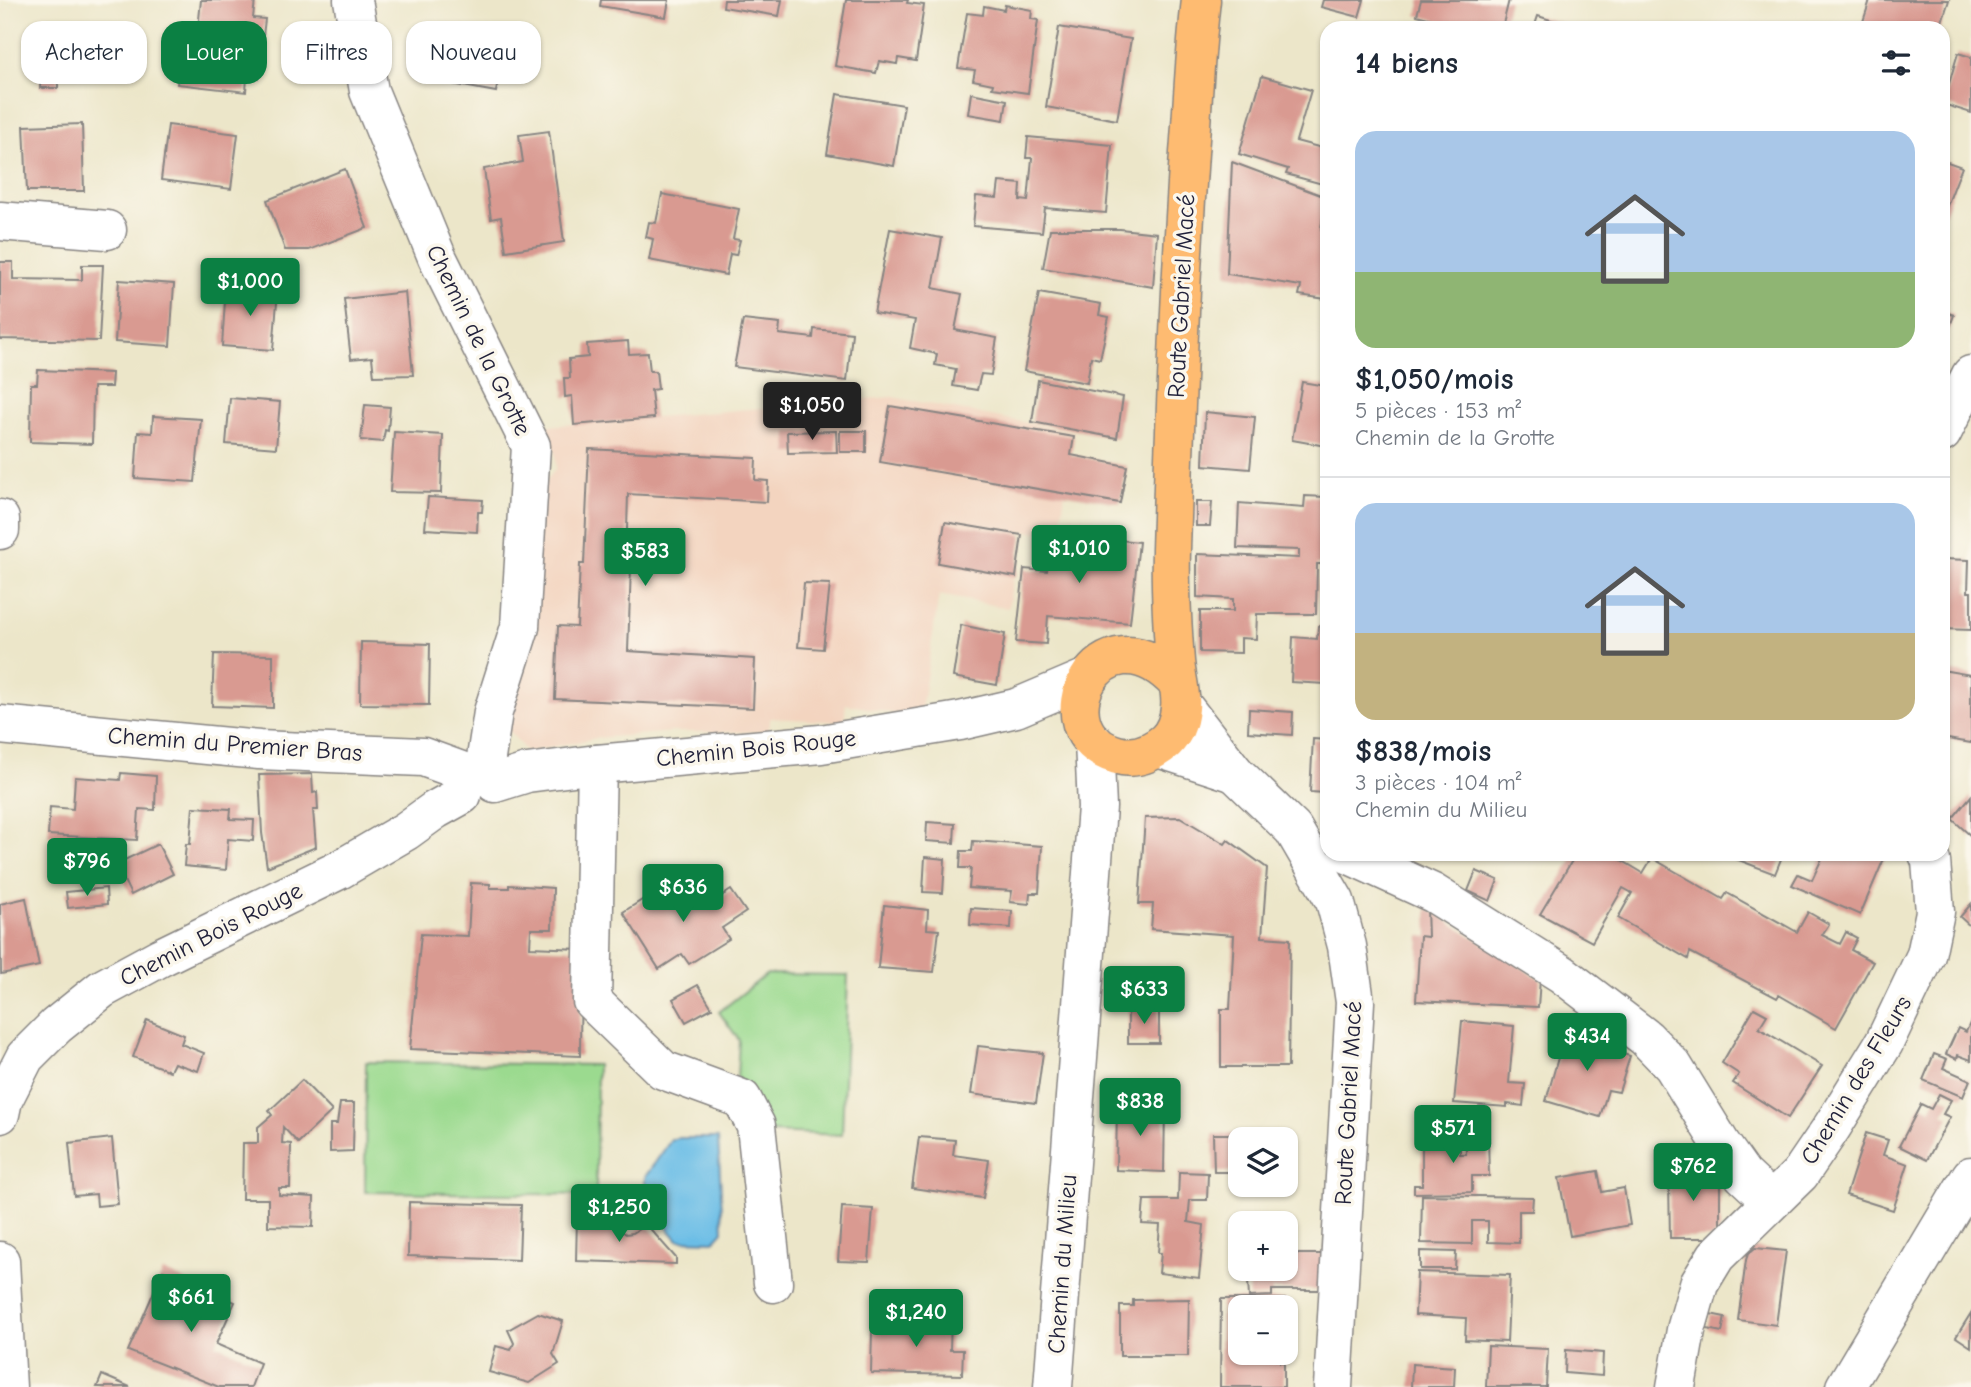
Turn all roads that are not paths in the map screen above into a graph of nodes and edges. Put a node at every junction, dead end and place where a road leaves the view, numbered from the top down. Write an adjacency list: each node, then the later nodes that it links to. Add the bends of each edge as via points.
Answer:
1 (353, 0): 19 (street, Chemin de la Grotte, via 369,91 437,257 531,446 520,627)
2 (1201, 0): 9 (main road, Route Gabriel Macé, via 1179,302)
3 (0, 220): 4 (street)
4 (107, 230)
5 (1971, 375): 6 (street)
6 (1950, 417)
7 (0, 519): 8 (street)
8 (0, 530)
9 (1169, 593): 10 (main road); 12 (main road, Route Gabriel Macé)
10 (1124, 656): 11 (main road, via 1110,660); 12 (main road, via 1138,656 1163,667)
11 (1089, 677): 13 (street, Chemin Bois Rouge); 15 (main road, via 1079,702)
12 (1179, 692): 16 (main road, via 1179,720 1170,736); 18 (street, Route Gabriel Macé)
13 (1016, 708): 15 (street); 17 (street, Chemin Bois Rouge, via 821,744)
14 (0, 725): 19 (street, Chemin du Premier Bras, via 259,750 423,757)
15 (1089, 736): 16 (main road, via 1106,751 1121,756); 20 (street, Chemin du Milieu)
16 (1147, 752): 18 (street, Route Gabriel Macé); 20 (street)
17 (597, 764): 19 (street, Chemin Bois Rouge); 28 (street, via 592,1000 663,1070 742,1099 756,1126)
18 (1235, 773): 21 (street, Route Gabriel Macé)
19 (477, 780): 24 (street, Chemin Bois Rouge, via 406,831 339,870 102,989 25,1057)
20 (1097, 807): 30 (street, Chemin du Milieu)
21 (1310, 836): 31 (street, Route Gabriel Macé, via 1347,946 1354,1002)
22 (1363, 861): 26 (street, via 1433,893 1562,974 1646,1038 1673,1066 1743,1175)
23 (1931, 861): 26 (street, Chemin des Fleurs, via 1935,912 1926,955 1884,1043 1832,1127 1800,1174)
24 (0, 1114)
25 (1971, 1176): 33 (street)
26 (1771, 1201): 32 (street, Chemin des Fleurs, via 1716,1256 1699,1284)
27 (0, 1261): 29 (street)
28 (773, 1283)
29 (7, 1387)
30 (1053, 1387)
31 (1334, 1387)
32 (1676, 1387)
33 (1845, 1387)

